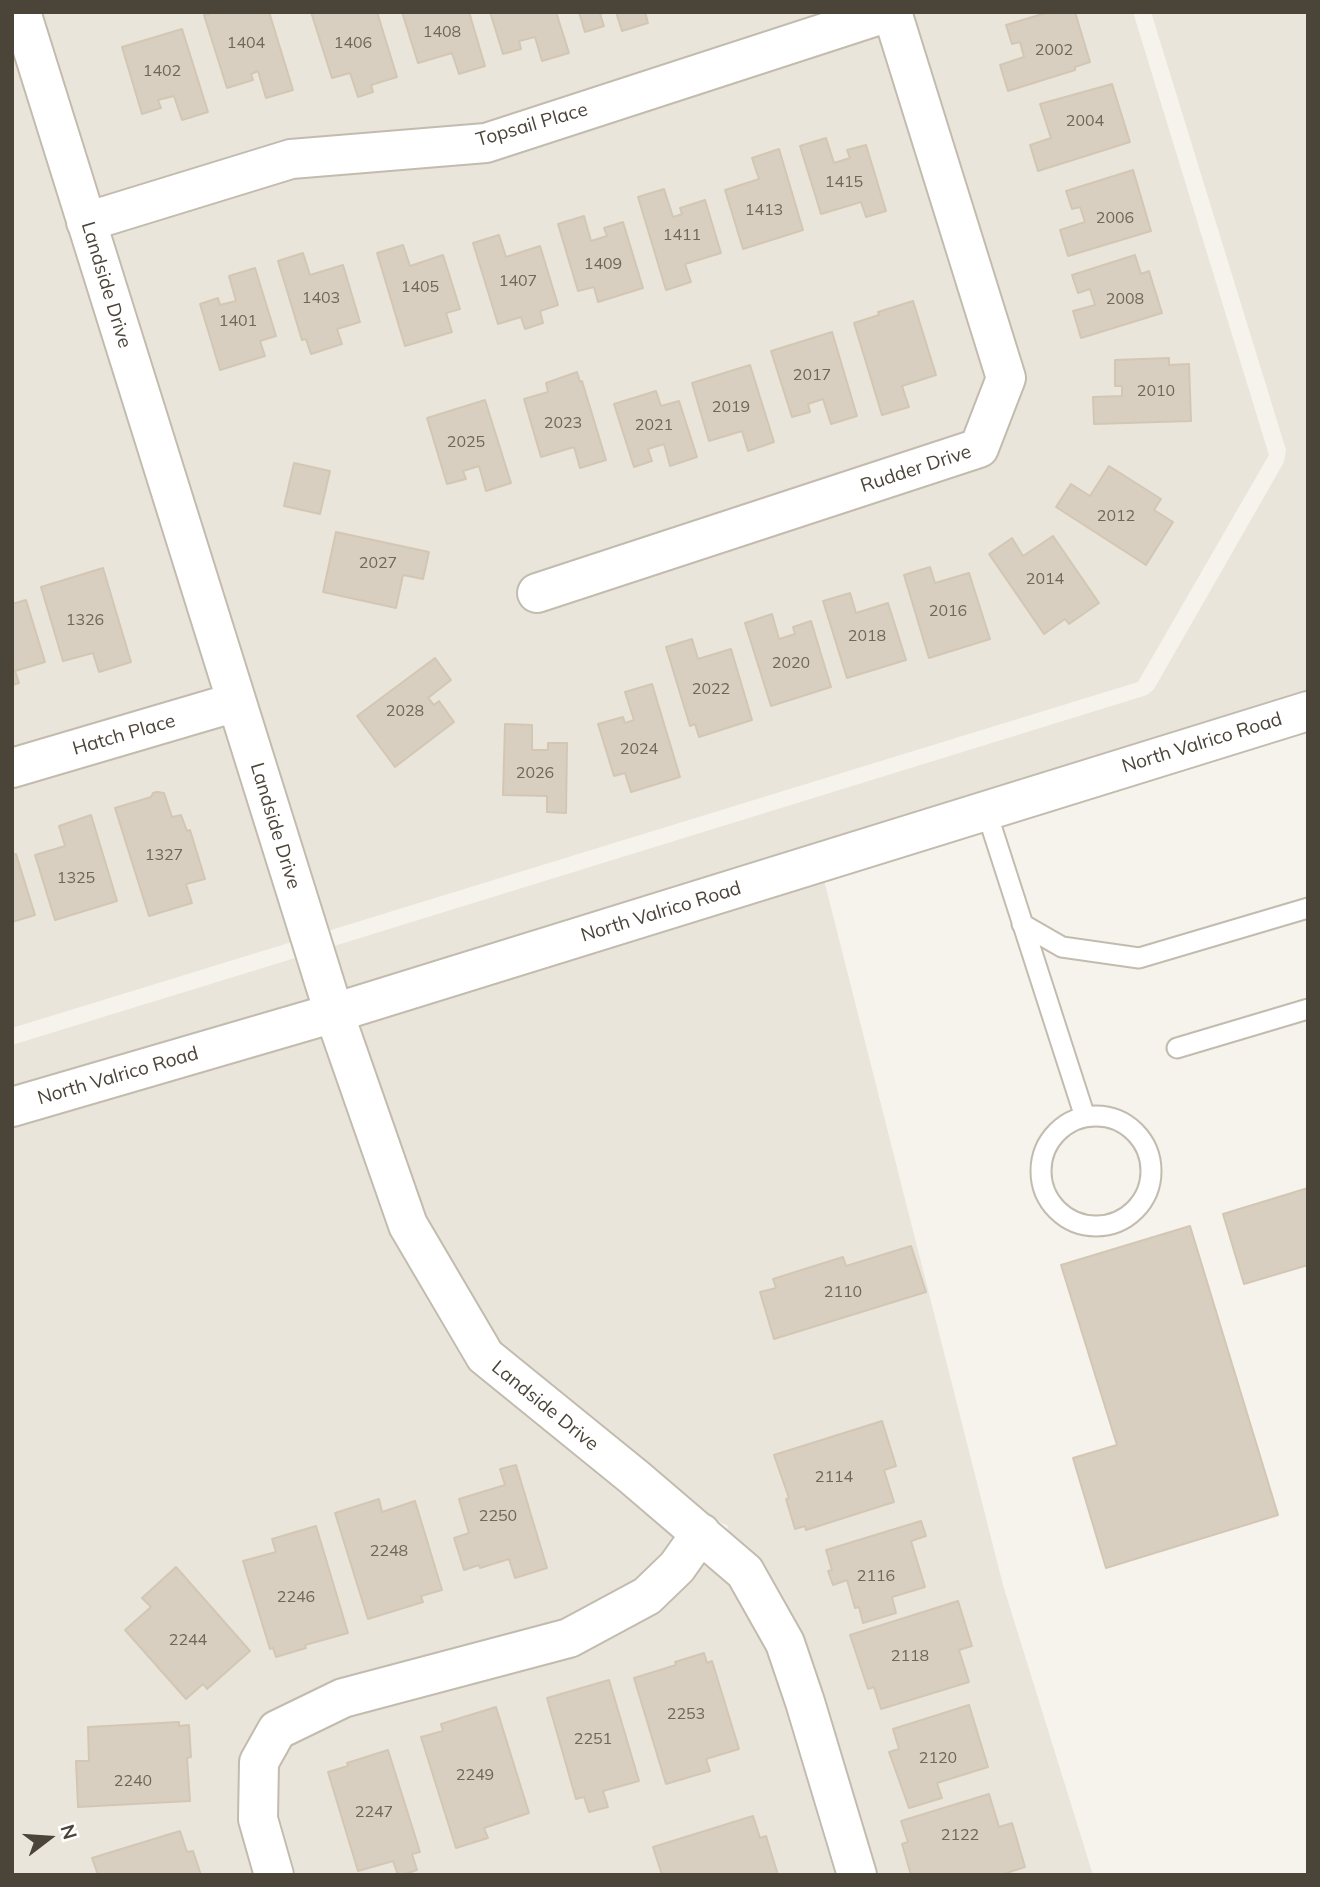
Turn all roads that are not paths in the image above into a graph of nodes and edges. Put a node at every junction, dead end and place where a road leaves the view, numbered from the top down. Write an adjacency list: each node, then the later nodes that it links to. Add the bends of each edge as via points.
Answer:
1 (21, 12): 3 (street, Landside Drive)
2 (890, 12): 3 (street, Topsail Place, via 486,143 291,159); 4 (street, Rudder Drive, via 1006,377 979,448)
3 (86, 222): 5 (street, Landside Drive)
4 (537, 593)
5 (236, 702): 7 (street, Hatch Place); 12 (street, Landside Drive)
6 (1308, 711): 8 (street, North Valrico Road)
7 (12, 768)
8 (986, 810): 10 (lane); 12 (street, North Valrico Road)
9 (1308, 908): 10 (lane, via 1139,958 1062,947)
10 (1022, 924): 15 (lane)
11 (1308, 1009): 13 (lane)
12 (334, 1013): 14 (street, North Valrico Road); 16 (street, Landside Drive, via 408,1225 485,1356)
13 (1177, 1048)
14 (12, 1107)
15 (1085, 1117): 15 (lane, via 1068,1123 1053,1136 1040,1170 1052,1205 1066,1218 1101,1227 1133,1213 1145,1198 1151,1163 1135,1131 1103,1116)
16 (701, 1533): 17 (street, via 677,1567 648,1595 569,1637 343,1698 277,1730 259,1762 258,1819); 18 (street, Landside Drive, via 745,1572 785,1643)
17 (274, 1875)
18 (857, 1875)

